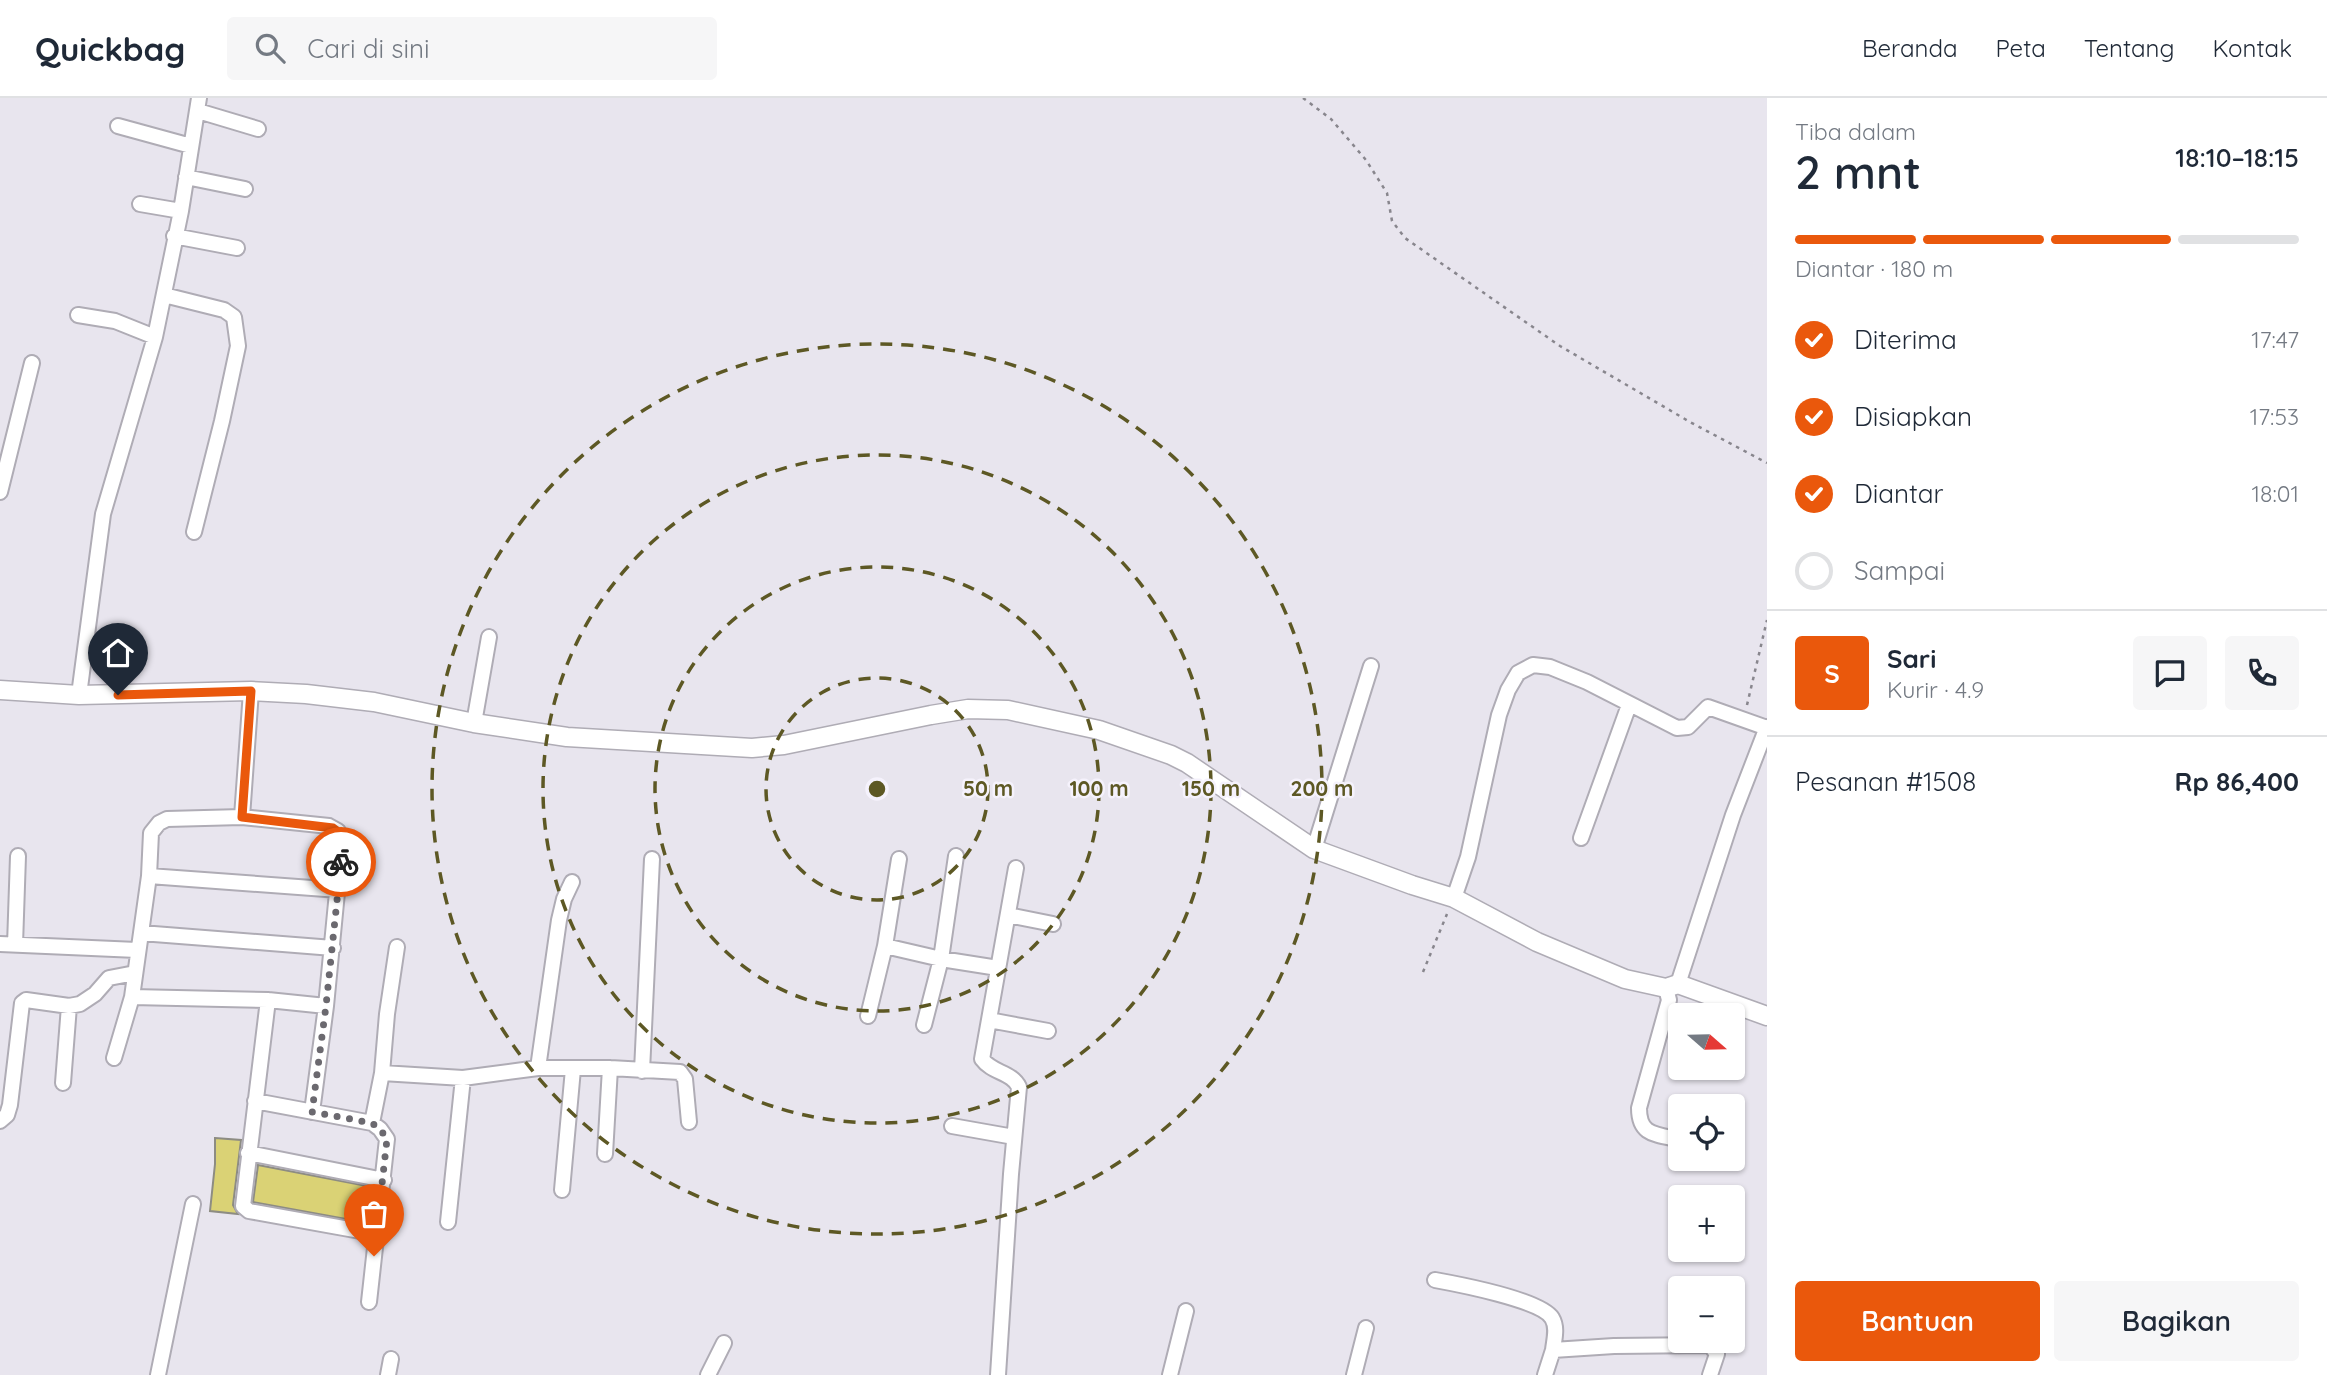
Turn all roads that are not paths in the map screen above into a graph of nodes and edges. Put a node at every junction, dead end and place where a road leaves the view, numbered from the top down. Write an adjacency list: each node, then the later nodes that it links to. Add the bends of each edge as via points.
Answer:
1 (199, 105): 3 (street); 4 (street)
2 (118, 126): 4 (street)
3 (258, 129)
4 (191, 146): 5 (street)
5 (186, 177): 6 (street); 8 (street)
6 (245, 188)
7 (140, 204): 8 (street)
8 (181, 211): 9 (street)
9 (174, 236): 10 (street); 11 (street)
10 (237, 248)
11 (164, 295): 13 (street); 16 (street, via 224,310 237,325 236,357)
12 (78, 315): 13 (street, via 115,321)
13 (155, 337): 21 (street, via 103,514)
14 (32, 363): 15 (street)
15 (0, 492)
16 (194, 532)
17 (489, 637): 23 (street)
18 (1371, 666): 27 (street)
19 (0, 690): 21 (street)
20 (251, 691): 21 (street); 23 (street, via 374,702); 25 (street)
21 (79, 695)
22 (1629, 705): 24 (street, via 1682,729 1708,707); 26 (street); 36 (street, via 1550,667 1533,665 1518,673 1499,715 1468,857)
23 (474, 723): 27 (street, via 567,737 752,748 785,746 968,709 1009,710 1071,722 1171,755)
24 (1767, 728): 49 (street)
25 (242, 817): 33 (street, via 161,821 151,833); 35 (street, via 329,826 338,831 342,841)
26 (1581, 838)
27 (1314, 849): 36 (street)
28 (18, 856): 41 (street)
29 (956, 856): 46 (street)
30 (652, 859): 63 (street)
31 (899, 859): 42 (street)
32 (1016, 868): 37 (street)
33 (149, 876): 35 (street); 39 (street)
34 (572, 882): 60 (street, via 559,920)
35 (339, 890): 44 (street)
36 (1454, 898): 49 (street, via 1537,942 1625,979)
37 (1007, 915): 38 (street); 47 (street)
38 (1053, 924)
39 (141, 933): 44 (street); 45 (street)
40 (0, 944): 41 (street)
41 (15, 946): 45 (street)
42 (885, 946): 46 (street); 54 (street)
43 (397, 947): 64 (street)
44 (333, 948): 53 (street)
45 (137, 950): 48 (street)
46 (941, 959): 47 (street); 57 (street)
47 (998, 968): 56 (street)
48 (135, 973): 50 (street); 52 (street, via 113,975 86,1001)
49 (1672, 986): 55 (street); 74 (street, via 1639,1108 1644,1129)
50 (132, 997): 51 (street); 59 (street)
51 (268, 1000): 53 (street); 67 (street)
52 (69, 1006): 66 (street); 69 (street, via 26,1000 20,1004 10,1105)
53 (326, 1006): 68 (street)
54 (869, 1016)
55 (1767, 1016)
56 (989, 1020): 58 (street); 73 (street, via 982,1059 1019,1087)
57 (924, 1025)
58 (1048, 1031)
59 (114, 1058)
60 (538, 1068): 62 (street); 65 (street)
61 (610, 1068): 62 (street); 63 (street); 76 (street)
62 (573, 1069): 78 (street)
63 (642, 1070): 70 (street, via 682,1074)
64 (382, 1073): 65 (street); 71 (street)
65 (463, 1078): 80 (street)
66 (63, 1083)
67 (255, 1101): 68 (street); 75 (street)
68 (312, 1112): 71 (street)
69 (0, 1121)
70 (689, 1122)
71 (372, 1123): 77 (street, via 387,1139)
72 (952, 1126): 73 (street)
73 (1014, 1137): 92 (street)
74 (1668, 1137)
75 (248, 1153): 77 (street); 81 (street, via 242,1204 246,1210)
76 (604, 1154)
77 (384, 1180): 81 (street)
78 (562, 1191)
79 (193, 1204): 89 (street)
80 (448, 1222)
81 (377, 1234): 83 (street)
82 (1435, 1280): 87 (street, via 1486,1289 1545,1312 1556,1328)
83 (369, 1302)
84 (1186, 1311): 93 (street)
85 (1366, 1328): 94 (street)
86 (724, 1343): 91 (street)
87 (1553, 1350): 95 (street); 96 (street, via 1710,1345 1717,1354)
88 (391, 1359): 90 (street)
89 (158, 1375)
90 (388, 1375)
91 (708, 1375)
92 (998, 1375)
93 (1170, 1375)
94 (1354, 1375)
95 (1545, 1375)
96 (1710, 1375)

